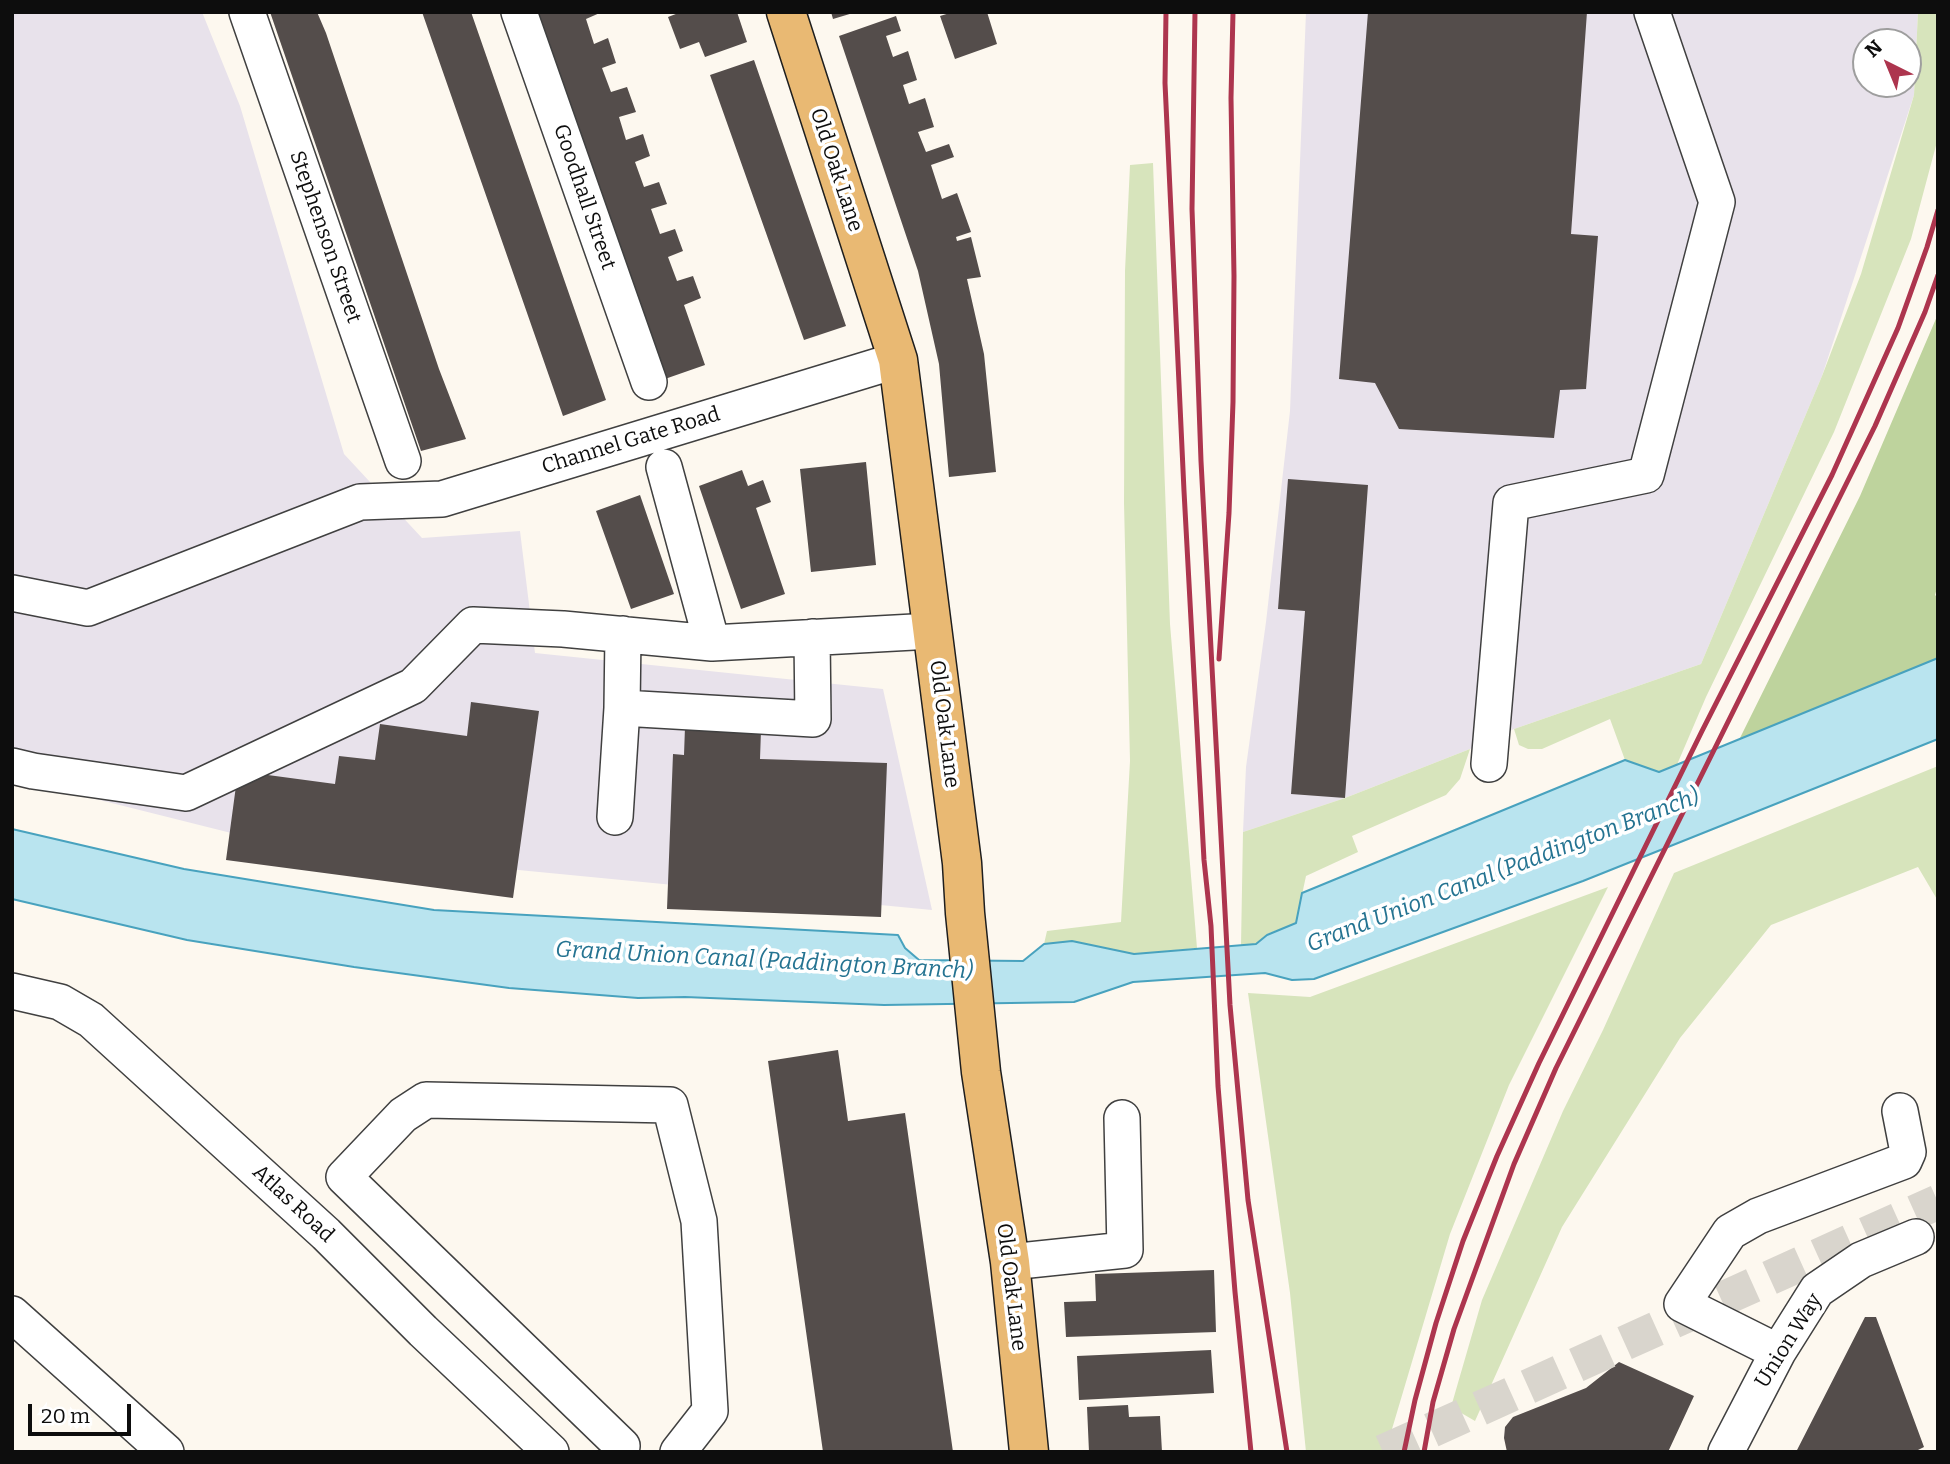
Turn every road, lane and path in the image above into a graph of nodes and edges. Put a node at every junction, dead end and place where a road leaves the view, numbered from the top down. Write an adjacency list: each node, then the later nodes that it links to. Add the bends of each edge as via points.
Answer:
1 (247, 12): 7 (street, Stephenson Street)
2 (519, 12): 6 (street, Goodhall Street)
3 (786, 12): 5 (main road, Old Oak Lane)
4 (1653, 12): 15 (street, via 1717,202 1646,475 1511,503)
5 (898, 360): 9 (street, Channel Gate Road, via 442,499 360,502 89,608); 10 (main road, Old Oak Lane)
6 (649, 382)
7 (403, 461)
8 (664, 467): 13 (street)
9 (12, 593)
10 (932, 631): 12 (street); 22 (main road, Old Oak Lane, via 962,863 976,1027)
11 (622, 634): 13 (street); 14 (street); 16 (street, via 473,625 413,687 186,793)
12 (812, 637): 13 (street); 14 (street, via 813,719)
13 (712, 643)
14 (622, 708): 17 (street)
15 (1489, 764)
16 (12, 766)
17 (615, 817)
18 (12, 991): 26 (street, Atlas Road, via 60,1002 91,1020 326,1234)
19 (1900, 1111): 24 (street, via 1908,1152 1904,1161 1758,1216 1730,1232 1682,1304)
20 (1122, 1118): 22 (street, via 1125,1250)
21 (1916, 1237): 24 (street, Union Way, via 1861,1260 1817,1290)
22 (1010, 1262): 29 (main road, Old Oak Lane)
23 (12, 1314): 25 (street)
24 (1778, 1352): 30 (street, Union Way)
25 (166, 1452)
26 (551, 1452)
27 (621, 1452): 28 (street, via 622,1446 344,1177 403,1115 426,1100 670,1105 699,1221 710,1411)
28 (678, 1452)
29 (1029, 1452)
30 (1726, 1452)

